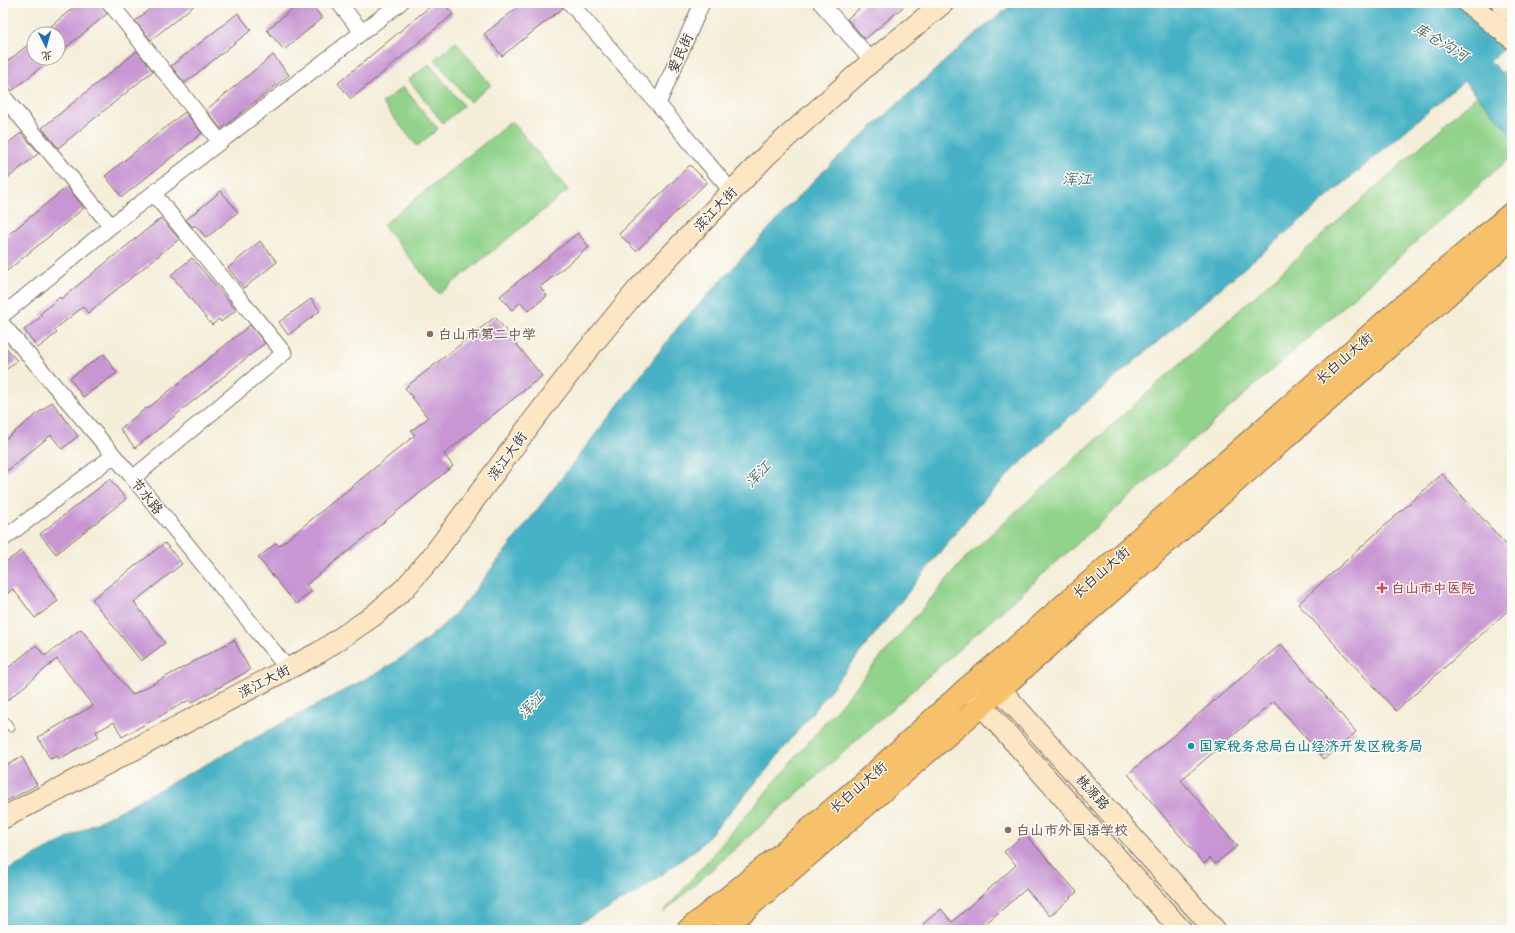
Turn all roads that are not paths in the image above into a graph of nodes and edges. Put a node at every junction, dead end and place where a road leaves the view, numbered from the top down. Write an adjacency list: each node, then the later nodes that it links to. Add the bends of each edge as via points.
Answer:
1 (110, 3): 16 (street)
2 (338, 3): 11 (street)
3 (400, 3): 11 (street)
4 (570, 3): 15 (street)
5 (702, 3): 15 (street, 爱民街)
6 (821, 3): 13 (street)
7 (943, 3): 13 (street, 滨江大街)
8 (1468, 3): 12 (street)
9 (1502, 3): 10 (street)
10 (1512, 11)
11 (362, 32): 16 (street)
12 (1512, 38)
13 (872, 61): 17 (street, 滨江大街, via 767,155)
14 (3, 96): 20 (street)
15 (658, 104): 17 (street)
16 (220, 142): 18 (street)
17 (732, 192): 27 (street, 滨江大街, via 638,289 535,418 436,552 404,589 347,635)
18 (153, 193): 20 (street); 25 (street, via 284,353)
19 (1512, 213): 28 (main road, 长白山大街, via 1404,305)
20 (111, 226): 22 (street)
21 (1512, 238): 28 (main road, 长白山大街)
22 (3, 315)
23 (3, 325): 24 (street, 节水路)
24 (114, 456): 25 (street, 节水路); 26 (street)
25 (133, 478): 27 (street, 节水路)
26 (3, 539)
27 (288, 669): 33 (street, 滨江大街)
28 (993, 681): 29 (main road, 长白山大街); 30 (main road, 长白山大街); 37 (street, 桃源路)
29 (966, 689): 30 (street, 桃源路); 34 (main road, 长白山大街, via 871,776)
30 (982, 705): 35 (main road, 长白山大街); 36 (street, 桃源路)
31 (3, 718): 32 (lane)
32 (11, 728)
33 (3, 818)
34 (688, 930)
35 (722, 930)
36 (1181, 930)
37 (1215, 930)

